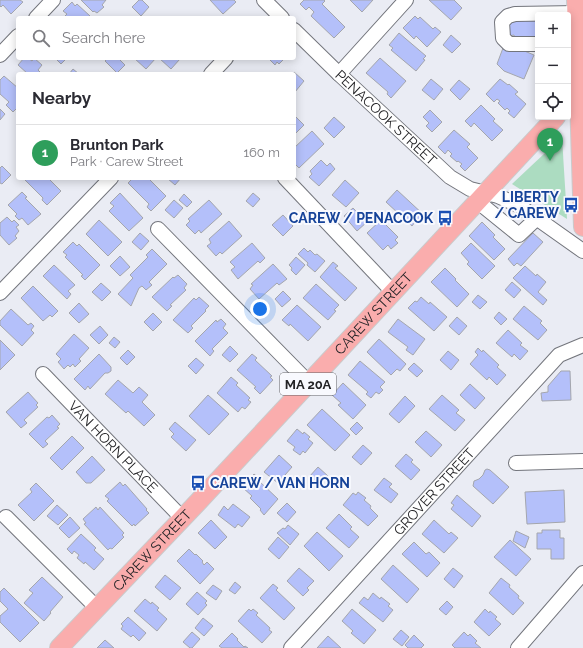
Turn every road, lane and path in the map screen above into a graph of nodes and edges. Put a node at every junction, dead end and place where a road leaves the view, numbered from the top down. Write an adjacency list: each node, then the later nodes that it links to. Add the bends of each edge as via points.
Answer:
1 (53, 0): 4 (street)
2 (406, 0): 12 (street)
3 (576, 6): 7 (main road); 8 (street, via 515,14 502,22 503,38 509,44)
4 (38, 16)
5 (296, 32): 12 (street, PENACOOK STREET)
6 (16, 38): 9 (street)
7 (573, 42): 13 (main road)
8 (535, 44)
9 (0, 55)
10 (224, 60): 11 (street)
11 (212, 72)
12 (339, 74): 18 (street, PENACOOK STREET, via 450,177)
13 (577, 94): 15 (main road)
14 (553, 120): 18 (main road, CAREW STREET / MA 20A)
15 (582, 153): 20 (main road)
16 (108, 180): 24 (street)
17 (287, 180): 23 (street)
18 (481, 196): 19 (street, PENACOOK STREET, via 498,196 518,205); 19 (street, via 519,235); 23 (main road, CAREW STREET / MA 20A)
19 (536, 219): 22 (street, PENACOOK STREET)
20 (583, 227)
21 (158, 229): 27 (street)
22 (583, 251)
23 (393, 292): 27 (main road, CAREW STREET / MA 20A)
24 (0, 293)
25 (583, 345): 35 (street, GROVER STREET, via 559,355)
26 (44, 374): 31 (street, VAN HORN PLACE)
27 (309, 383): 31 (main road, CAREW STREET / MA 20A)
28 (583, 461): 29 (street)
29 (516, 463)
30 (6, 517): 33 (street)
31 (183, 518): 33 (main road, CAREW STREET / MA 20A)
32 (583, 573): 36 (street)
33 (97, 608): 34 (main road, CAREW STREET / MA 20A)
34 (59, 648)
35 (291, 648)
36 (518, 648)

